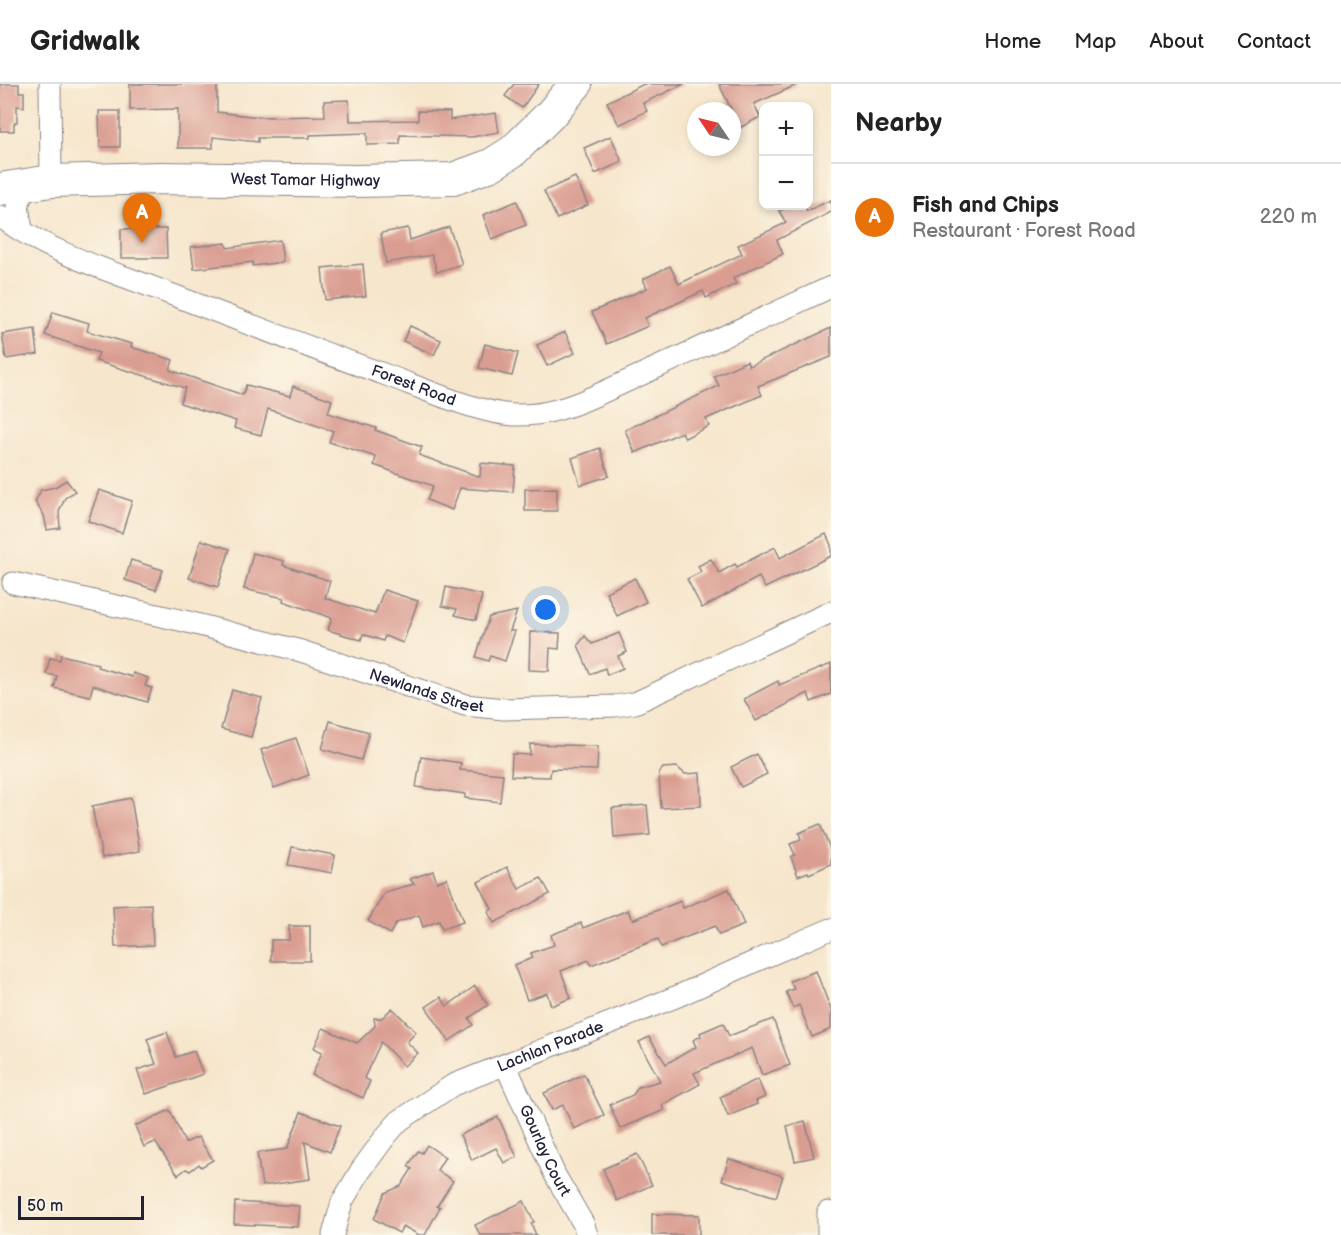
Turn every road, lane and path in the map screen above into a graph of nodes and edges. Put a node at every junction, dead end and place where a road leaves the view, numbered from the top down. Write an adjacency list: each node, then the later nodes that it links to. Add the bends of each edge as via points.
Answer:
1 (50, 84): 3 (street)
2 (576, 84): 3 (highway, West Tamar Highway, via 513,151 491,165 453,179 160,178)
3 (25, 185): 5 (street, via 18,206)
4 (0, 216): 5 (street, Forest Road)
5 (22, 230): 6 (street, Forest Road, via 47,245 122,276 334,357 484,410 513,415 560,410)
6 (831, 287)
7 (14, 583): 8 (street, Newlands Street, via 301,651 465,705 504,709 635,703)
8 (831, 612)
9 (831, 929): 10 (street, Lachlan Parade)
10 (506, 1065): 12 (street, Lachlan Parade, via 453,1085 399,1121 342,1202); 13 (street, Gourlay Court, via 555,1175)
11 (828, 1212): 14 (street)
12 (333, 1235)
13 (587, 1235)
14 (828, 1235)

